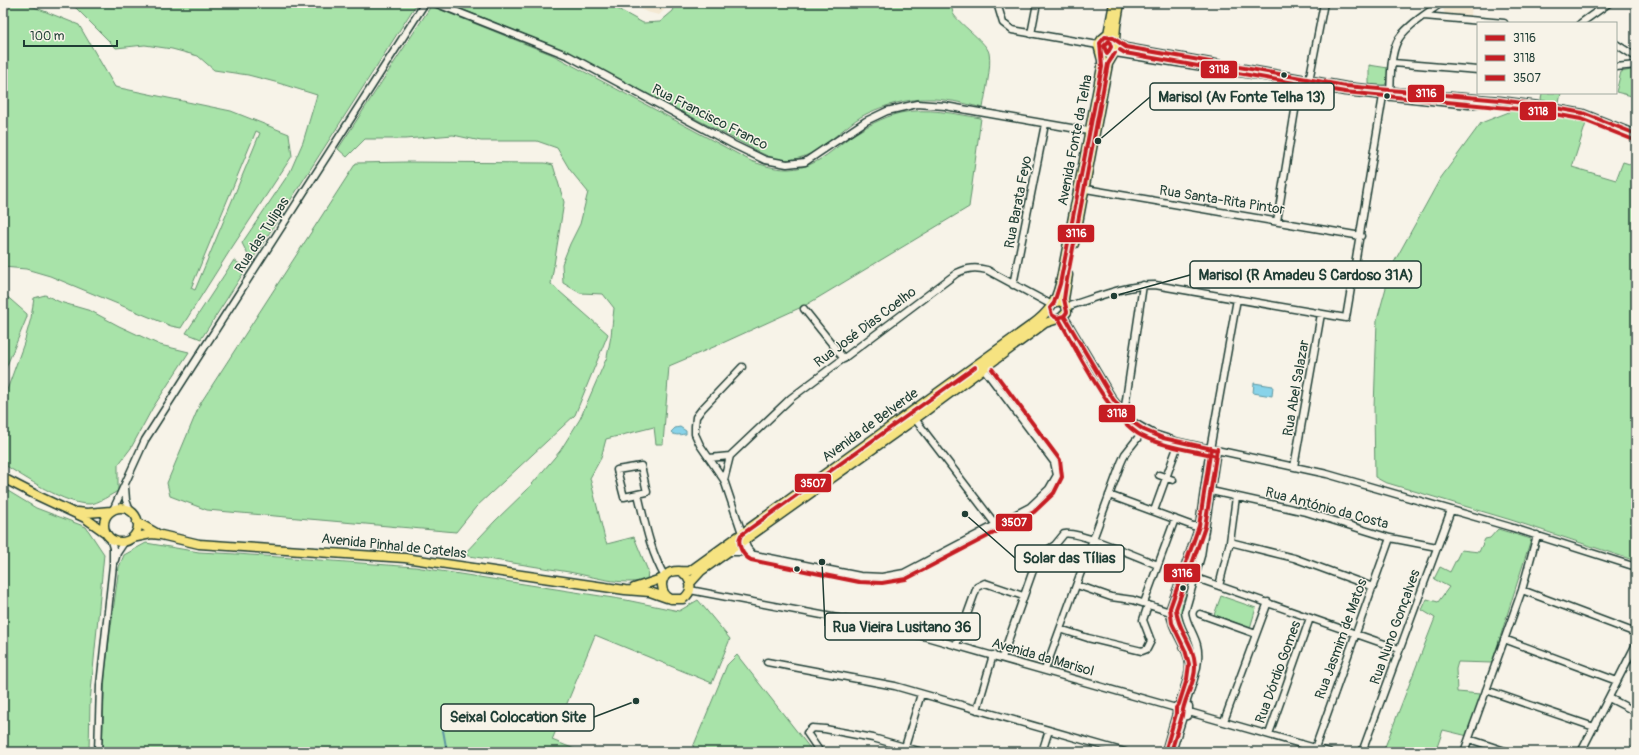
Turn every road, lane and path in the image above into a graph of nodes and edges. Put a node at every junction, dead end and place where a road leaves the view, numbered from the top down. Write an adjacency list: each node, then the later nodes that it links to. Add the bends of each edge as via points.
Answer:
1 (425, 3): 59 (street, Rua das Tulipas, via 145,440)
2 (435, 3): 29 (street, Rua Francisco Franco, via 569,56 765,160 787,164 805,162 866,121 887,111 917,104 945,106)
3 (997, 3): 13 (street, via 1000,17 1006,27)
4 (1038, 3): 13 (street)
5 (1114, 3): 14 (main road, via 1109,31)
6 (1120, 3): 15 (main road, Avenida Fonte da Telha)
7 (1324, 3): 25 (street)
8 (1441, 3): 10 (street)
9 (1609, 3): 12 (street)
10 (1424, 16): 11 (street); 20 (street, via 1400,37 1395,47)
11 (1493, 22)
12 (1583, 22)
13 (1031, 34): 17 (street)
14 (1105, 37): 15 (main road); 17 (main road)
15 (1115, 41): 18 (main road, Avenida Fonte da Telha, via 1118,47); 24 (street, via 1126,47)
16 (1617, 45): 19 (street)
17 (1099, 49): 18 (main road, via 1106,56); 30 (main road, Avenida Fonte da Telha, via 1102,67)
18 (1114, 54): 24 (street); 30 (main road, Avenida Fonte da Telha, via 1108,64)
19 (1636, 57)
20 (1393, 63): 23 (street); 26 (street)
21 (1636, 65): 22 (street)
22 (1617, 67)
23 (1477, 70)
24 (1300, 80): 25 (street); 33 (street)
25 (1309, 82): 26 (street)
26 (1387, 94): 28 (street); 34 (street)
27 (1500, 94): 28 (street)
28 (1500, 100): 31 (street, via 1584,113)
29 (1045, 124): 30 (street, Rua Francisco Franco); 35 (street, Rua Barata Feyo)
30 (1092, 132): 32 (main road, Avenida Fonte da Telha)
31 (1636, 134)
32 (1082, 189): 33 (street, Rua Santa-Rita Pintor); 38 (main road, Avenida Fonte da Telha, via 1060,284); 39 (main road, Avenida Fonte da Telha, via 1066,285)
33 (1277, 221): 34 (street, Rua Santa-Rita Pintor)
34 (1361, 236): 41 (street, via 1346,318)
35 (1013, 285): 38 (street, Rua José Dias Coelho); 43 (street, Rua José Dias Coelho, via 987,270 967,268)
36 (1143, 285): 37 (street); 39 (street); 46 (street)
37 (1237, 299): 41 (street); 50 (street)
38 (1052, 305): 39 (main road, via 1060,301); 42 (main road, via 1052,314); 44 (main road, Avenida de Belverde, via 1033,324)
39 (1066, 305): 42 (main road, via 1067,312)
40 (804, 309): 43 (street)
41 (1321, 314): 53 (street, Rua Abel Salazar)
42 (1060, 317): 44 (main road, Avenida de Belverde, via 1045,322); 46 (street)
43 (844, 359): 51 (street, Rua José Dias Coelho, via 791,398)
44 (981, 365): 47 (main road, Avenida de Belverde); 71 (street, via 1054,462 1057,475 1050,489 1030,507); 76 (main road, Avenida de Belverde)
45 (742, 367): 52 (street, via 696,417 695,434)
46 (1124, 413): 48 (street)
47 (915, 419): 71 (street); 76 (main road, Avenida de Belverde)
48 (1144, 430): 49 (street); 62 (street, via 1123,458)
49 (1179, 442): 50 (street); 56 (street)
50 (1214, 449): 53 (street); 60 (street); 72 (street)
51 (730, 456): 52 (street); 57 (street)
52 (709, 458): 57 (street)
53 (1294, 467): 65 (street)
54 (1159, 475): 56 (street)
55 (3, 478): 66 (main road)
56 (1166, 478): 58 (street); 68 (street)
57 (724, 480): 76 (street)
58 (1173, 480)
59 (125, 484): 64 (street, Rua das Tulipas); 67 (street)
60 (1211, 491): 63 (street, Rua António da Costa); 89 (street)
61 (638, 494): 61 (street, via 624,497 617,470 641,466 647,492); 90 (street, via 649,541)
62 (1109, 495): 68 (street); 79 (street)
63 (1236, 497): 77 (street, Rua António da Costa, via 1306,512); 80 (street)
64 (112, 510): 66 (main road, via 87,513); 67 (main road, via 122,508); 73 (main road, via 105,520 104,527)
65 (1451, 510): 75 (street); 81 (street, Rua Nuno Gonçalves)
66 (70, 511): 73 (main road, via 85,518)
67 (130, 511): 70 (main road)
68 (1154, 511): 69 (street)
69 (1175, 519): 72 (street); 85 (street)
70 (138, 522): 74 (main road); 78 (main road, via 137,529)
71 (996, 525): 83 (street, via 904,573 882,577 860,576)
72 (1199, 526): 88 (street)
73 (108, 535): 78 (main road, via 116,541); 84 (street, via 113,548)
74 (161, 535): 78 (main road, via 151,534); 95 (main road, Avenida Pinhal de Catelas, via 198,544 405,558)
75 (1537, 535): 86 (street); 96 (street)
76 (743, 537): 82 (main road, Avenida de Belverde); 83 (street); 87 (main road, Avenida de Belverde, via 690,571)
77 (1390, 538): 81 (street, Rua António da Costa); 94 (street, Rua Jasmim de Matos)
78 (128, 540): 84 (street, via 117,553)
79 (1093, 540): 85 (street); 91 (street); 97 (street, via 1064,534 1055,545 1038,557)
80 (1230, 542): 93 (street); 94 (street, via 1294,558)
81 (1437, 547): 111 (street, Rua Nuno Gonçalves)
82 (728, 552): 83 (street); 92 (main road, Avenida de Belverde, via 702,571)
83 (752, 554)
84 (113, 565): 135 (street, via 100,685)
85 (1158, 565): 100 (street)
86 (1636, 567)
87 (682, 572): 90 (main road, Avenida de Belverde, via 673,572); 92 (main road, via 687,576)
88 (1182, 573): 89 (street); 101 (street)
89 (1195, 577): 93 (street); 120 (street, via 1184,612 1198,646 1198,657)
90 (664, 578): 95 (main road, Avenida de Belverde); 98 (main road, via 662,588)
91 (1077, 585): 100 (street, via 1111,597); 104 (street)
92 (690, 586): 98 (main road, Avenida de Belverde, via 686,597 679,600); 110 (street, Avenida da Marisol)
93 (1219, 586): 99 (street)
94 (1372, 587): 107 (street, Rua Jasmim de Matos)
95 (625, 590): 98 (main road, Avenida Pinhal de Catelas, via 650,592)
96 (1522, 590): 105 (street); 108 (street)
97 (1024, 596): 110 (street, via 985,583 978,587); 113 (street)
98 (667, 598)
99 (1268, 602): 103 (street); 106 (street)
100 (1146, 604): 101 (street); 104 (street, via 1143,620 1151,641 1147,649 1142,651)
101 (1170, 612): 121 (street, via 1189,663)
102 (1200, 614): 106 (street)
103 (1310, 618): 107 (street); 129 (street, Rua Dórdio Gomes)
104 (1060, 629): 115 (street)
105 (1636, 633)
106 (1256, 634): 126 (street)
107 (1355, 634): 111 (street); 133 (street, Rua Jasmim de Matos)
108 (1504, 639): 116 (street); 117 (street)
109 (1636, 644): 116 (street)
110 (956, 645): 112 (street, Avenida da Marisol)
111 (1399, 649): 144 (street, Rua Nuno Gonçalves)
112 (993, 655): 113 (street, Avenida da Marisol); 122 (street)
113 (1002, 658): 115 (street, Avenida da Marisol)
114 (767, 662): 118 (street, via 879,682)
115 (1045, 670): 121 (street, Avenida da Marisol)
116 (1617, 681): 119 (street)
117 (1486, 690): 127 (street); 130 (street)
118 (921, 694): 122 (street); 132 (street)
119 (1609, 698): 124 (street); 127 (street)
120 (1186, 704): 121 (street, Avenida da Marisol); 123 (street)
121 (1177, 708): 125 (street, Avenida da Marisol, via 1179,716); 140 (street)
122 (977, 710): 128 (street)
123 (1189, 712): 125 (street); 126 (street)
124 (1636, 712)
125 (1183, 717): 141 (street)
126 (1224, 721): 129 (street)
127 (1594, 727): 147 (street)
128 (1049, 730): 138 (street); 139 (street)
129 (1269, 734): 131 (street)
130 (1469, 739): 145 (street); 146 (street)
131 (1302, 744): 133 (street); 142 (street)
132 (905, 747): 136 (street, via 873,738 812,728 807,733); 137 (street)
133 (1315, 748): 143 (street)
134 (1636, 749): 148 (street)
135 (98, 752)
136 (820, 752)
137 (922, 752)
138 (1042, 752)
139 (1125, 752)
140 (1166, 752)
141 (1172, 752)
142 (1300, 752)
143 (1329, 752)
144 (1362, 752)
145 (1464, 752)
146 (1508, 752)
147 (1581, 752)
148 (1635, 752)

